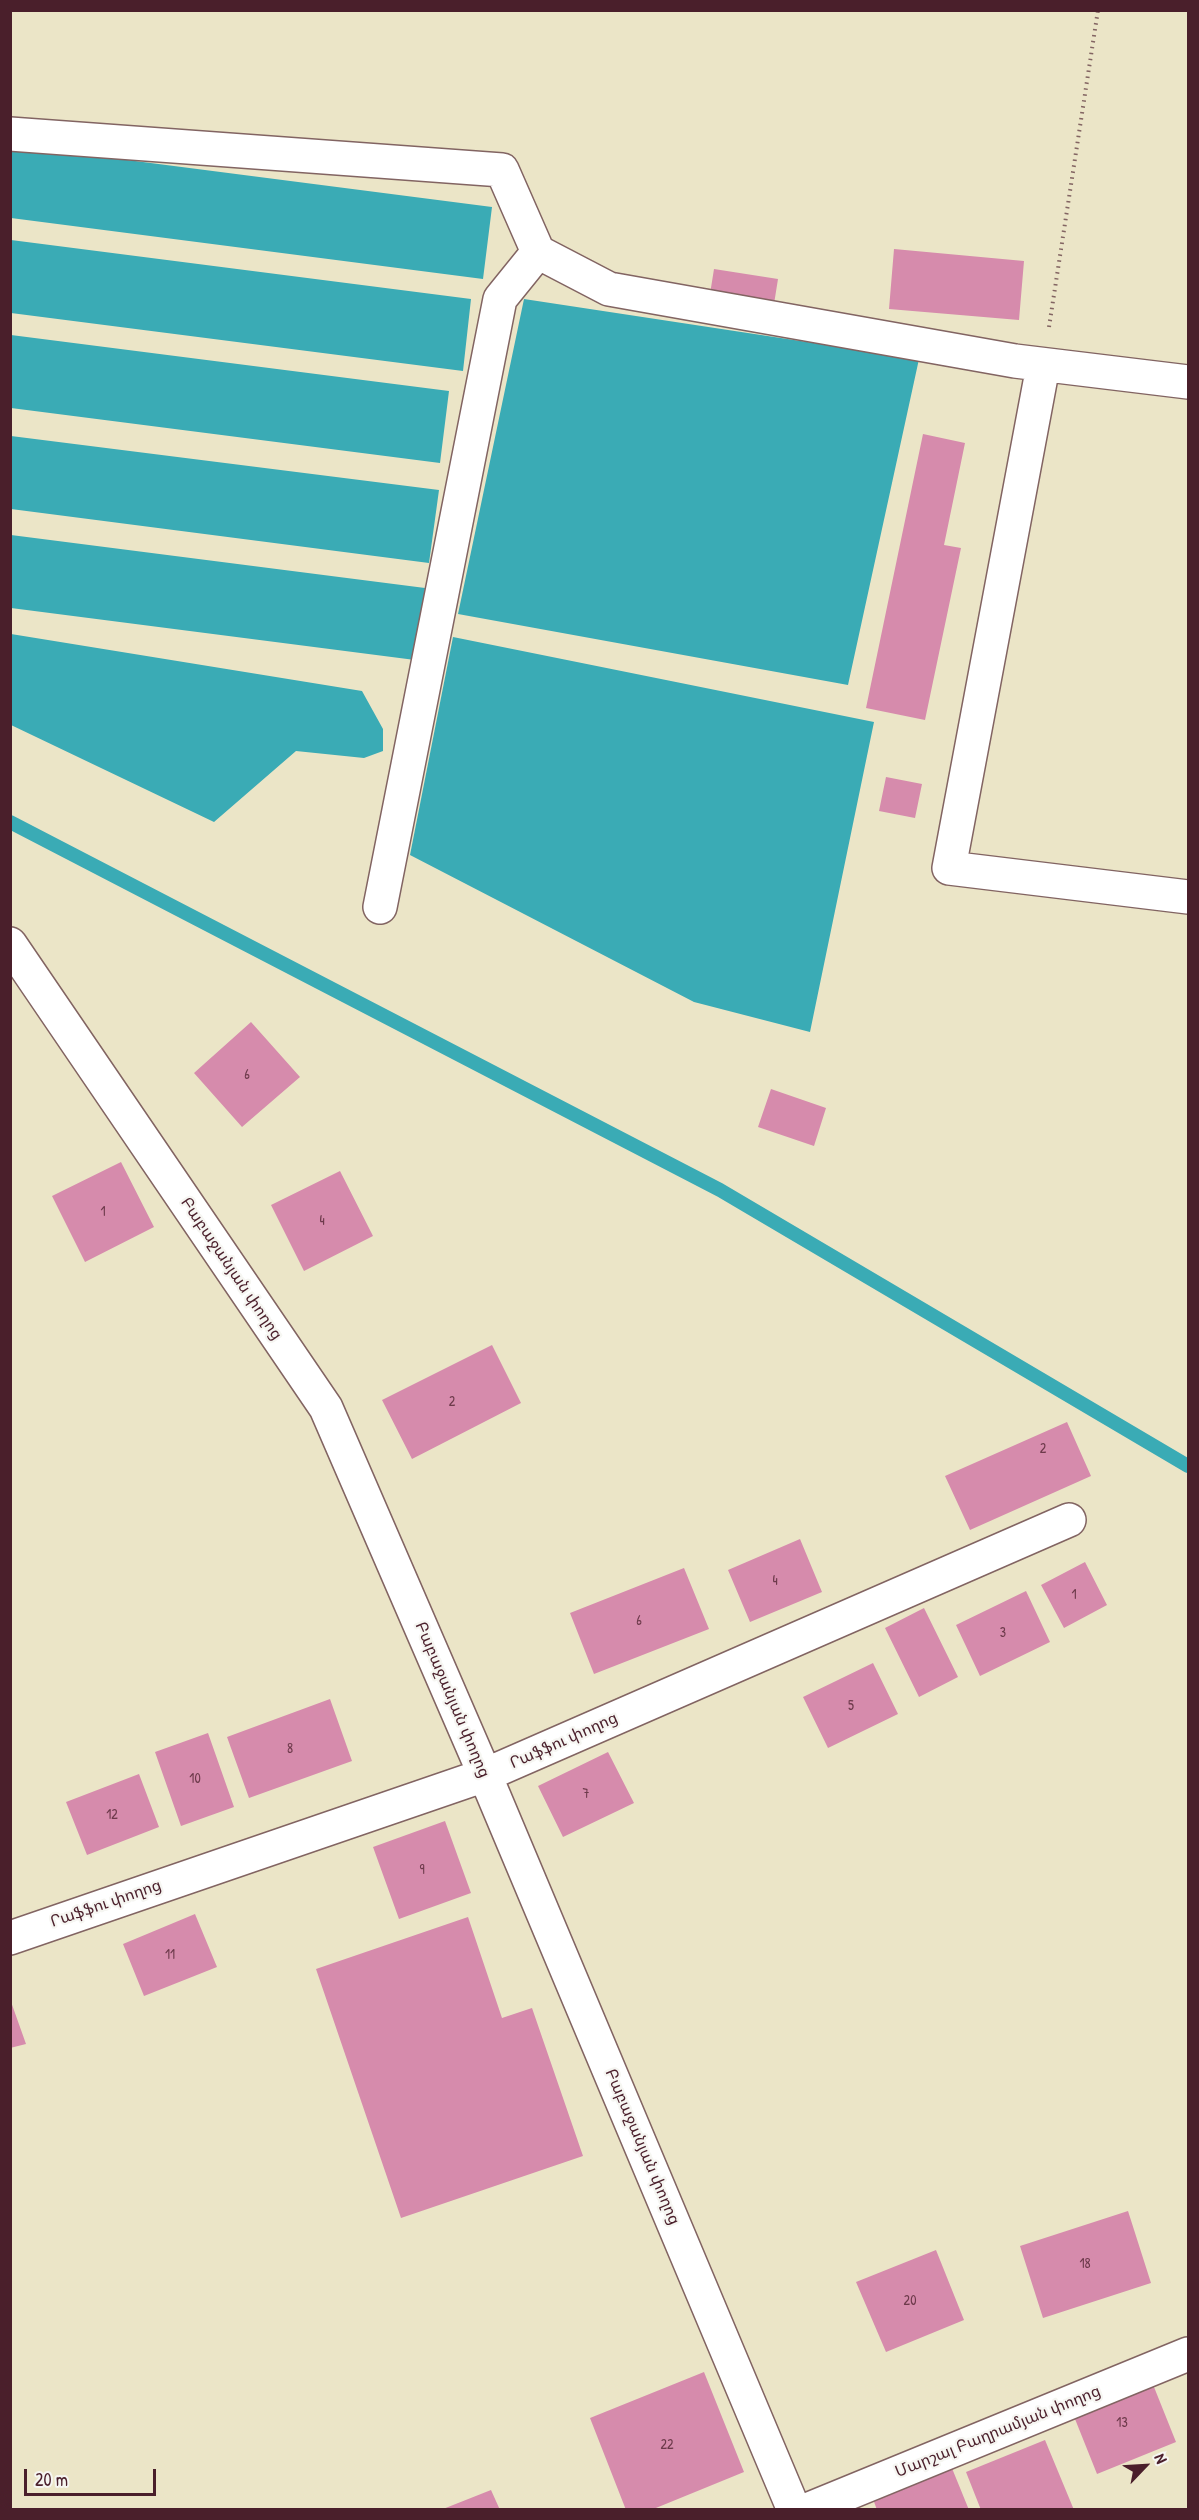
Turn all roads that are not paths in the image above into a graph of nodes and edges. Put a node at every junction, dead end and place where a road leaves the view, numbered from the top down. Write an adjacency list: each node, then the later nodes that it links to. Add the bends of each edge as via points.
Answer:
1 (10, 134): 2 (street, via 502,170)
2 (538, 252): 3 (street, via 609,289); 6 (street, via 500,299)
3 (1043, 366): 4 (street); 5 (street, via 949,868)
4 (1188, 382)
5 (1188, 897)
6 (380, 907)
7 (10, 944): 9 (street, Բաբաջանյան փողոց, via 326,1408)
8 (1069, 1520): 9 (street, Րաֆֆու փողոց)
9 (485, 1775): 10 (street, Րաֆֆու փողոց); 12 (street, Բաբաջանյան փողոց)
10 (10, 1938)
11 (1188, 2355): 13 (street, Մարշալ Բաղրամյան փողոց)
12 (794, 2510)
13 (807, 2510)

